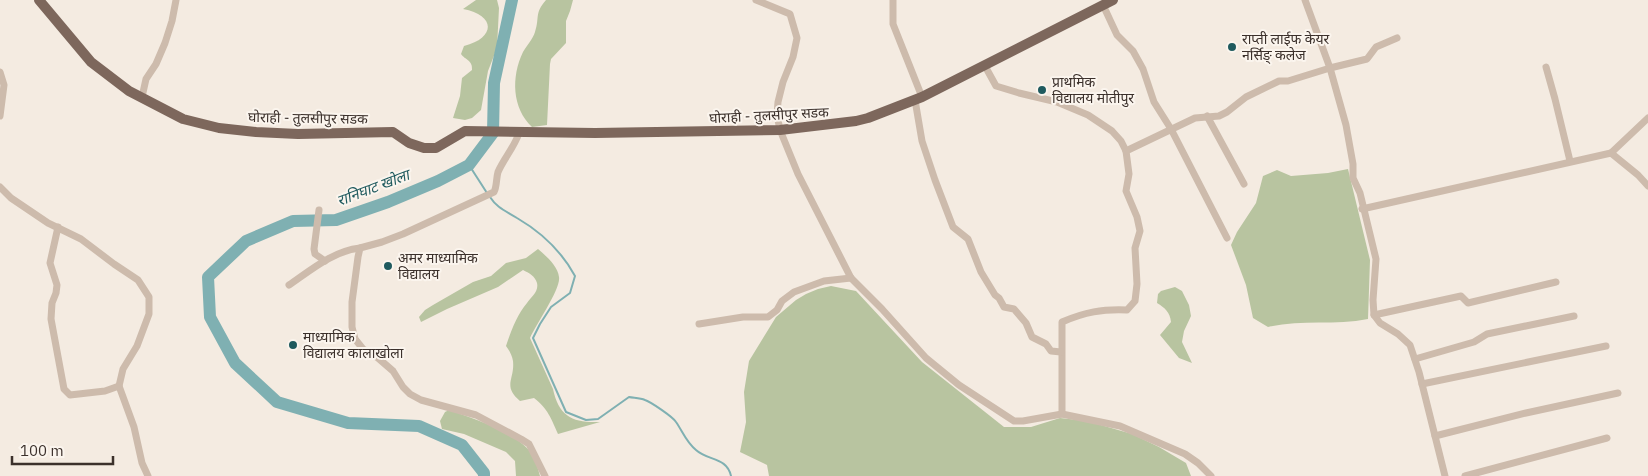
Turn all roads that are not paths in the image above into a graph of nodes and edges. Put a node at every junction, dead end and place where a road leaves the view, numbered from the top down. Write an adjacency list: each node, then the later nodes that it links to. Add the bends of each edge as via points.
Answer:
1 (39, 0): 12 (main road, घोराही - तुलसीपुर सडक, via 91,62)
2 (176, 0): 12 (street, via 165,43 146,80)
3 (756, 0): 18 (street, via 790,14 797,38 778,102)
4 (893, 0): 13 (street, via 893,24)
5 (1306, 0): 10 (street)
6 (1108, 2): 8 (main road, घोराही - तुलसीपुर सडक); 17 (street, via 1117,35 1133,51 1154,102)
7 (1397, 38): 10 (street, via 1376,47 1367,59)
8 (985, 66): 13 (main road, घोराही - तुलसीपुर सडक); 20 (street, via 996,86 1057,102 1088,115 1112,131)
9 (1546, 67): 22 (street)
10 (1330, 68): 15 (street, via 1288,81 1279,80 1246,97 1227,112); 26 (street, via 1346,125)
11 (0, 72): 14 (street, via 4,85)
12 (142, 97): 19 (main road, घोराही - तुलसीपुर सडक, via 183,119 230,129 298,134 393,132 424,148 436,148 465,131)
13 (918, 99): 18 (main road, घोराही - तुलसीपुर सडक, via 856,121); 39 (street, via 922,141 953,227 968,239 981,272 1004,307 1014,309 1026,323 1032,337 1046,344 1051,351)
14 (0, 116)
15 (1207, 116): 17 (street); 23 (street)
16 (1648, 118): 21 (street)
17 (1171, 128): 20 (street); 29 (street)
18 (780, 130): 19 (main road, घोराही - तुलसीपुर सडक); 32 (street, via 798,174)
19 (519, 133): 30 (street, via 498,174 494,192 382,242)
20 (1126, 150): 39 (street, via 1129,174 1126,191 1138,217 1140,231 1135,248 1135,301 1128,310 1085,313 1062,322)
21 (1611, 153): 22 (street); 24 (street)
22 (1570, 161): 26 (street)
23 (1244, 184)
24 (1648, 186)
25 (0, 187): 28 (street, via 11,198)
26 (1362, 209): 35 (street, via 1376,259)
27 (319, 210): 31 (street, via 314,250)
28 (58, 227): 42 (street, via 81,239 138,280 149,297 149,314 137,346 122,370); 42 (street, via 50,263 56,285 51,319 64,389 70,395)
29 (1228, 238)
30 (360, 248): 31 (street, via 346,250); 49 (street, via 352,302 352,327 355,339 363,349 393,371 410,394 476,415 529,444)
31 (325, 261): 34 (street)
32 (851, 278): 37 (street, via 824,281 794,292 768,317 742,317); 44 (street, via 926,358 1007,418 1023,421)
33 (1556, 282): 35 (street, via 1468,303 1461,296)
34 (289, 285)
35 (1374, 315): 40 (street, via 1410,345)
36 (1574, 316): 40 (street, via 1487,334 1474,342)
37 (699, 324)
38 (1606, 346): 41 (street)
39 (1061, 352): 44 (street)
40 (1415, 359): 41 (street)
41 (1422, 384): 45 (street)
42 (119, 386): 48 (street)
43 (1618, 393): 45 (street)
44 (1062, 414): 50 (street, via 1140,433 1184,454)
45 (1435, 436): 51 (street)
46 (1607, 438): 47 (street)
47 (1483, 474): 52 (street)
48 (148, 476)
49 (545, 476)
50 (1211, 476)
51 (1445, 476)
52 (1465, 476)

